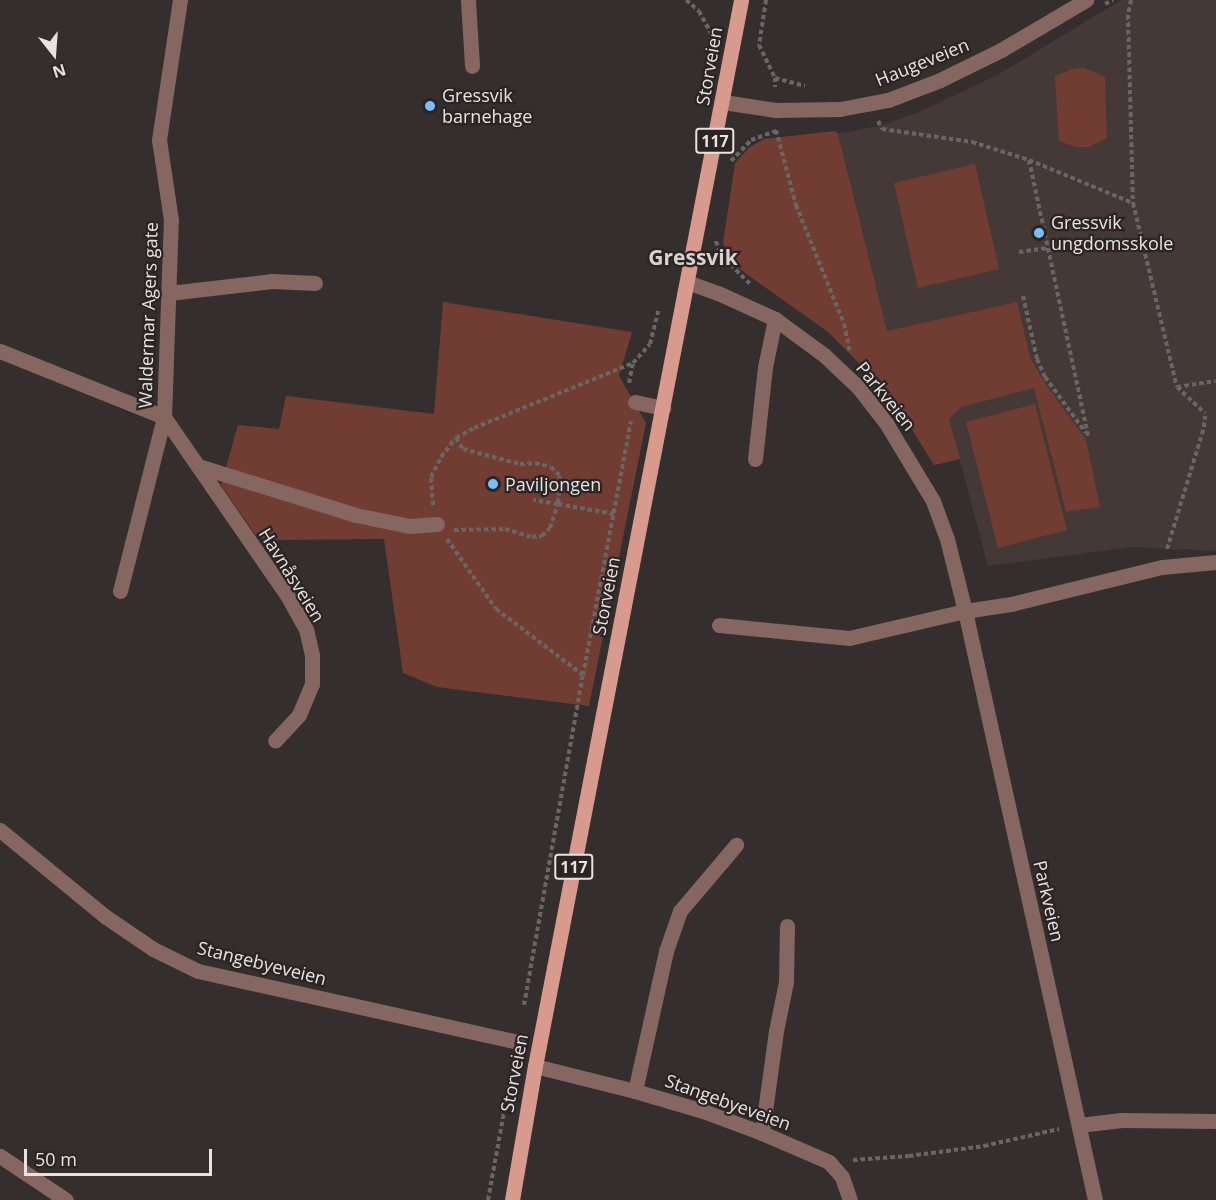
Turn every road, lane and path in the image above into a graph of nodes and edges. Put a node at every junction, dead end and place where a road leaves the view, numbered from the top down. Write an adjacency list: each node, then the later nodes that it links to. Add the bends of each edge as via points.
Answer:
1 (180, 0): 30 (street, Waldermar Agers gate, via 159,140 171,220)
2 (468, 0): 11 (street)
3 (686, 0): 10 (path, via 707,25)
4 (740, 0): 15 (main road, Storveien / 117)
5 (766, 0): 12 (path, via 759,45)
6 (1086, 0): 15 (street, Haugeveien, via 1001,50 888,100 840,109 775,110)
7 (1113, 0): 9 (path)
8 (1131, 0): 23 (path, via 1128,15)
9 (1103, 5)
10 (711, 46)
11 (472, 66)
12 (775, 78): 13 (path); 14 (path)
13 (805, 86)
14 (775, 87)
15 (723, 102): 27 (main road, Storveien / 117)
16 (886, 115): 17 (path)
17 (877, 118): 18 (path); 21 (path, via 882,129 972,142)
18 (868, 120)
19 (787, 130): 22 (path, via 751,140 731,160)
20 (778, 137): 35 (path, via 796,205 844,324 852,362)
21 (1029, 160): 23 (path); 25 (path)
22 (729, 170)
23 (1133, 203): 38 (path)
24 (716, 232): 29 (path, via 720,254)
25 (1048, 248): 26 (path); 31 (path, via 1088,436 1045,377 1037,359)
26 (1019, 252)
27 (687, 282): 33 (street, Parkveien); 40 (main road, Storveien / 117)
28 (315, 283): 30 (street, via 272,281)
29 (757, 289)
30 (169, 293): 41 (street, Waldermar Agers gate)
31 (1023, 296)
32 (660, 303): 36 (path, via 650,344)
33 (775, 319): 43 (street, via 765,367); 52 (street, Parkveien, via 824,355 858,387 910,459 933,501 947,539)
34 (0, 351): 41 (street)
35 (841, 351)
36 (633, 363): 39 (path, via 629,384); 42 (path)
37 (1216, 381): 38 (path)
38 (1177, 387): 50 (path, via 1205,415)
39 (635, 402): 40 (street); 47 (path)
40 (663, 408): 61 (main road, Storveien / 117)
41 (164, 417): 44 (street, Havnåsveien); 51 (street, Waldermar Agers gate)
42 (456, 438): 46 (path, via 463,449 520,464 551,467 560,476); 48 (path, via 431,477)
43 (756, 459)
44 (198, 466): 48 (street, via 356,515 409,526); 55 (street, Havnåsveien, via 306,629 312,655 312,684 299,715)
45 (533, 500): 46 (path)
46 (558, 504): 47 (path); 54 (path, via 550,528 542,536 505,529 453,530 444,534 496,609)
47 (614, 514): 54 (path)
48 (436, 524)
49 (1216, 562): 50 (street)
50 (1162, 567): 52 (street, via 1011,604)
51 (120, 591)
52 (964, 611): 53 (street, via 849,638); 64 (street, Parkveien)
53 (719, 625)
54 (582, 675): 59 (path)
55 (275, 741)
56 (0, 830): 60 (street, Stangebyeveien, via 106,917 153,949 198,971)
57 (736, 845): 62 (street, via 680,911 666,951)
58 (787, 926): 65 (street, via 786,982)
59 (524, 1007)
60 (518, 1042): 69 (path)
61 (535, 1066): 62 (street, Stangebyeveien); 70 (main road, Storveien / 117)
62 (635, 1091): 65 (street, Stangebyeveien)
63 (1216, 1121): 64 (street, via 1122,1120)
64 (1079, 1125): 67 (path, via 962,1149); 72 (street, Parkveien)
65 (762, 1133): 67 (street, Stangebyeveien)
66 (0, 1156): 68 (street)
67 (829, 1162): 71 (street, via 842,1177)
68 (66, 1200)
69 (488, 1200)
70 (512, 1200)
71 (850, 1200)
72 (1095, 1200)

